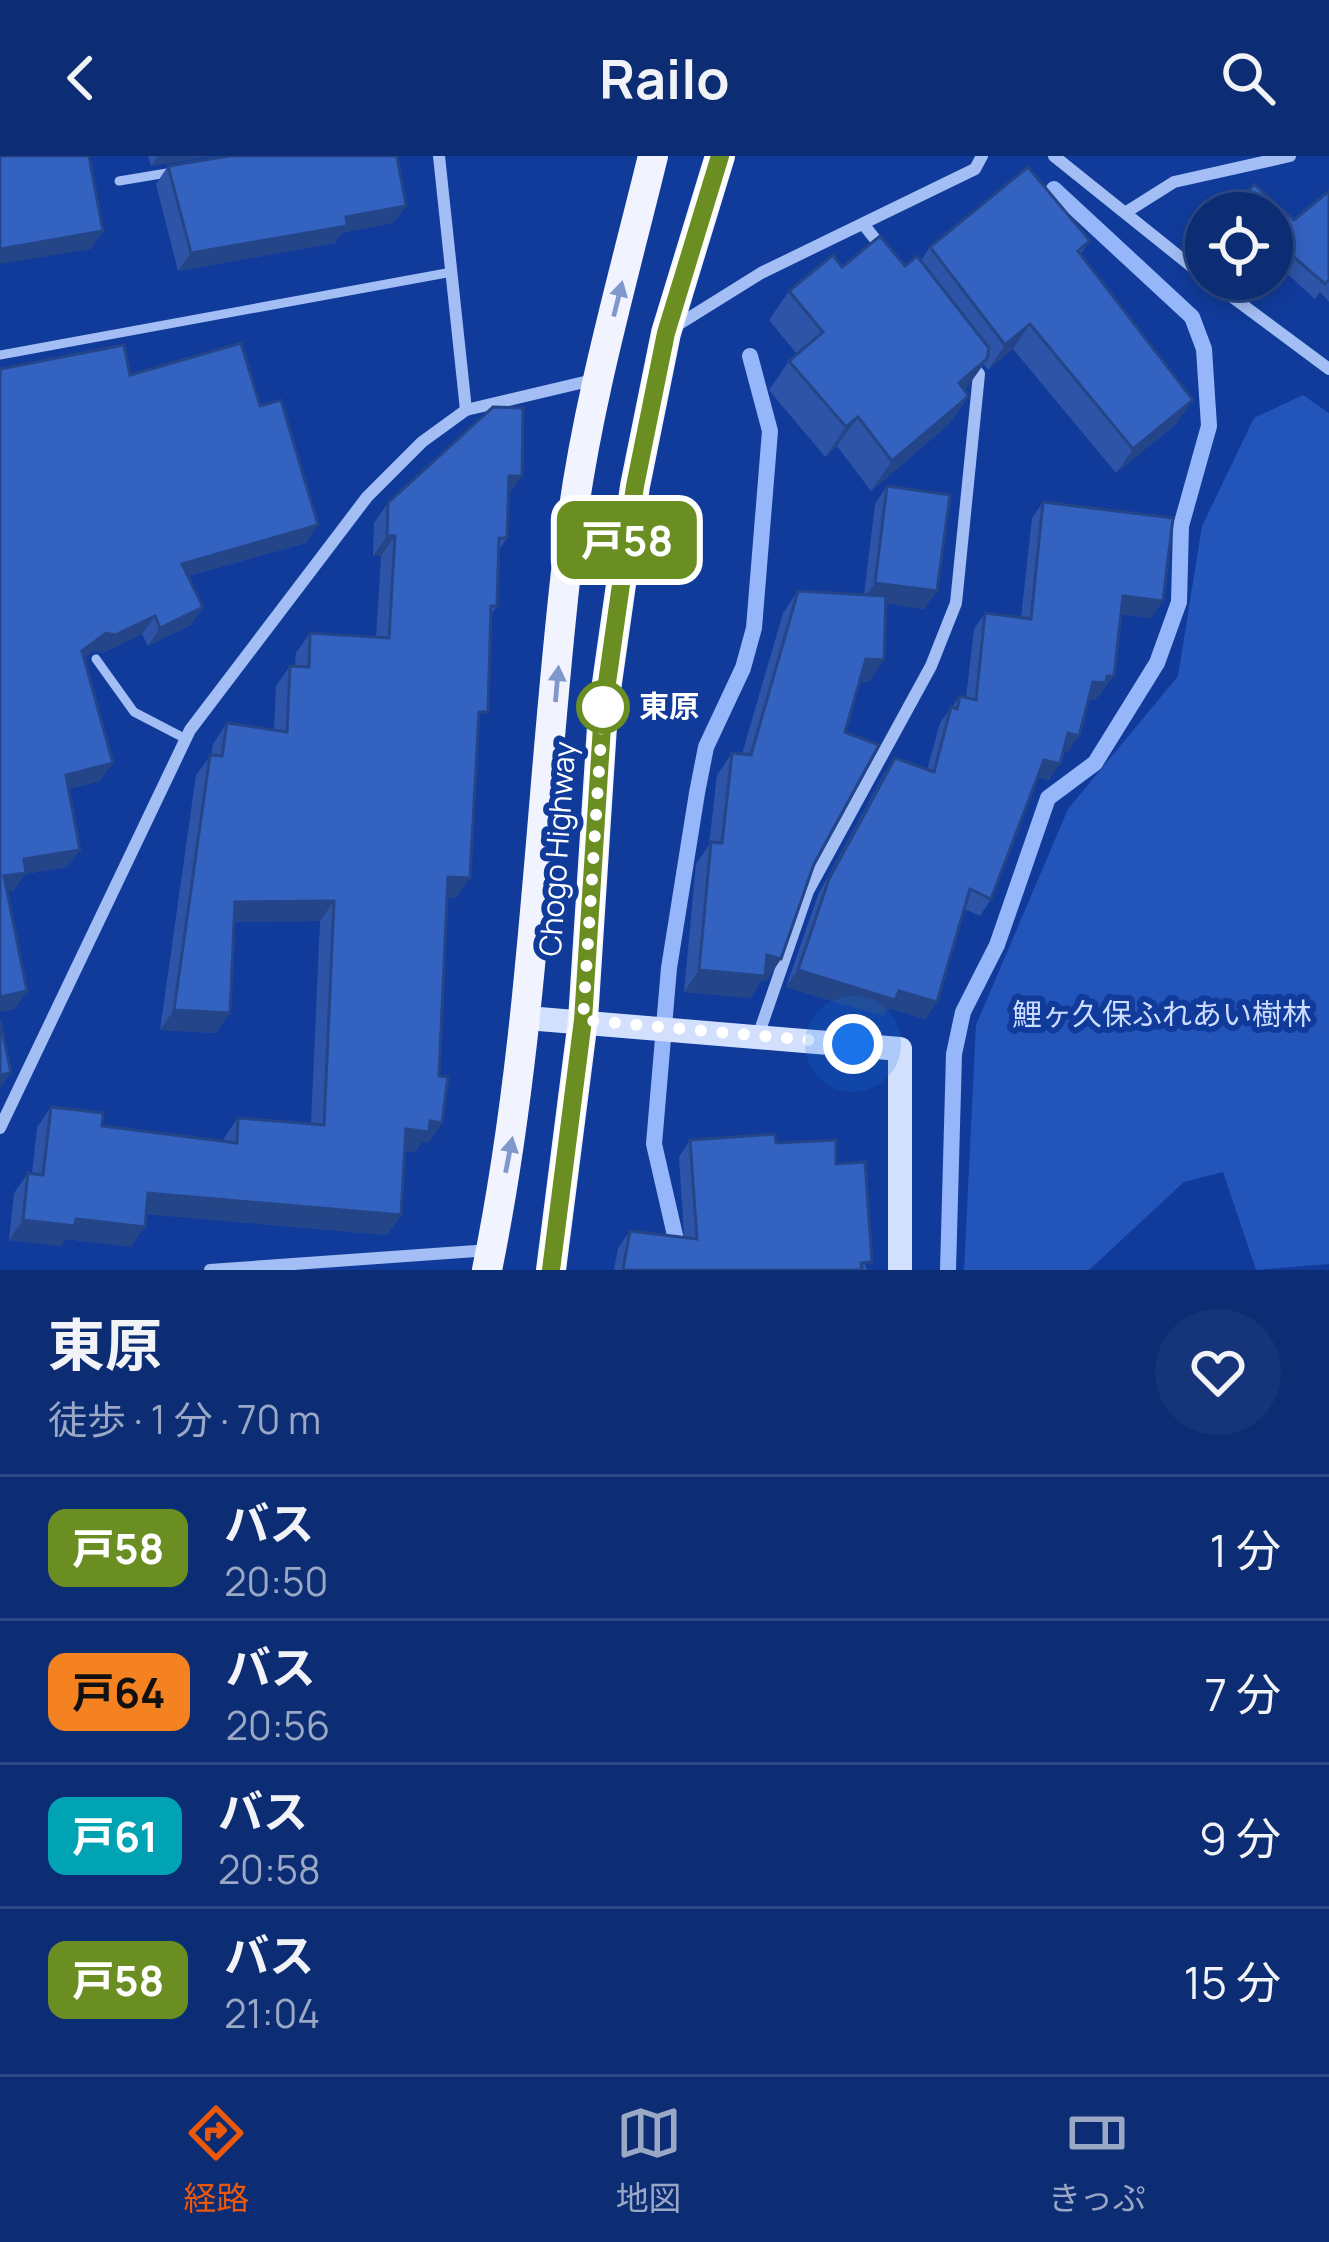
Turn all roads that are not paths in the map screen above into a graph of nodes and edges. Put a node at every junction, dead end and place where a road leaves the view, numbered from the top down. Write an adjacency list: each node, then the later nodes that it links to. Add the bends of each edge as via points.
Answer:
1 (439, 156): 13 (street)
2 (653, 156): 19 (main road, Chogo Highway, one-way to 2)
3 (720, 156): 15 (main road, Chogo Highway)
4 (982, 156): 10 (street, via 976,169)
5 (1054, 156): 9 (street)
6 (1290, 156): 9 (street, via 1174,182)
7 (185, 170): 8 (lane)
8 (119, 181)
9 (1128, 211): 11 (street)
10 (864, 225): 12 (street); 15 (street, via 761,274)
11 (1185, 259)
12 (893, 262)
13 (452, 272): 16 (lane); 20 (street)
14 (1236, 300): 18 (street)
15 (666, 333): 24 (main road, Chogo Highway, via 603,711)
16 (0, 355)
17 (964, 356): 25 (street, via 979,374 956,603 931,666 808,890)
18 (1329, 370)
19 (598, 379): 20 (street); 23 (main road, Chogo Highway, one-way to 19, via 571,527)
20 (466, 410): 22 (street, via 367,497)
21 (96, 659): 22 (lane, via 134,712)
22 (186, 739): 26 (street)
23 (527, 1018): 24 (street); 27 (main road, Chogo Highway, one-way to 23)
24 (583, 1020): 25 (street); 29 (main road, Chogo Highway)
25 (758, 1036): 30 (street, via 900,1048)
26 (0, 1128)
27 (489, 1260): 28 (street)
28 (210, 1270)
29 (551, 1270)
30 (900, 1270)

